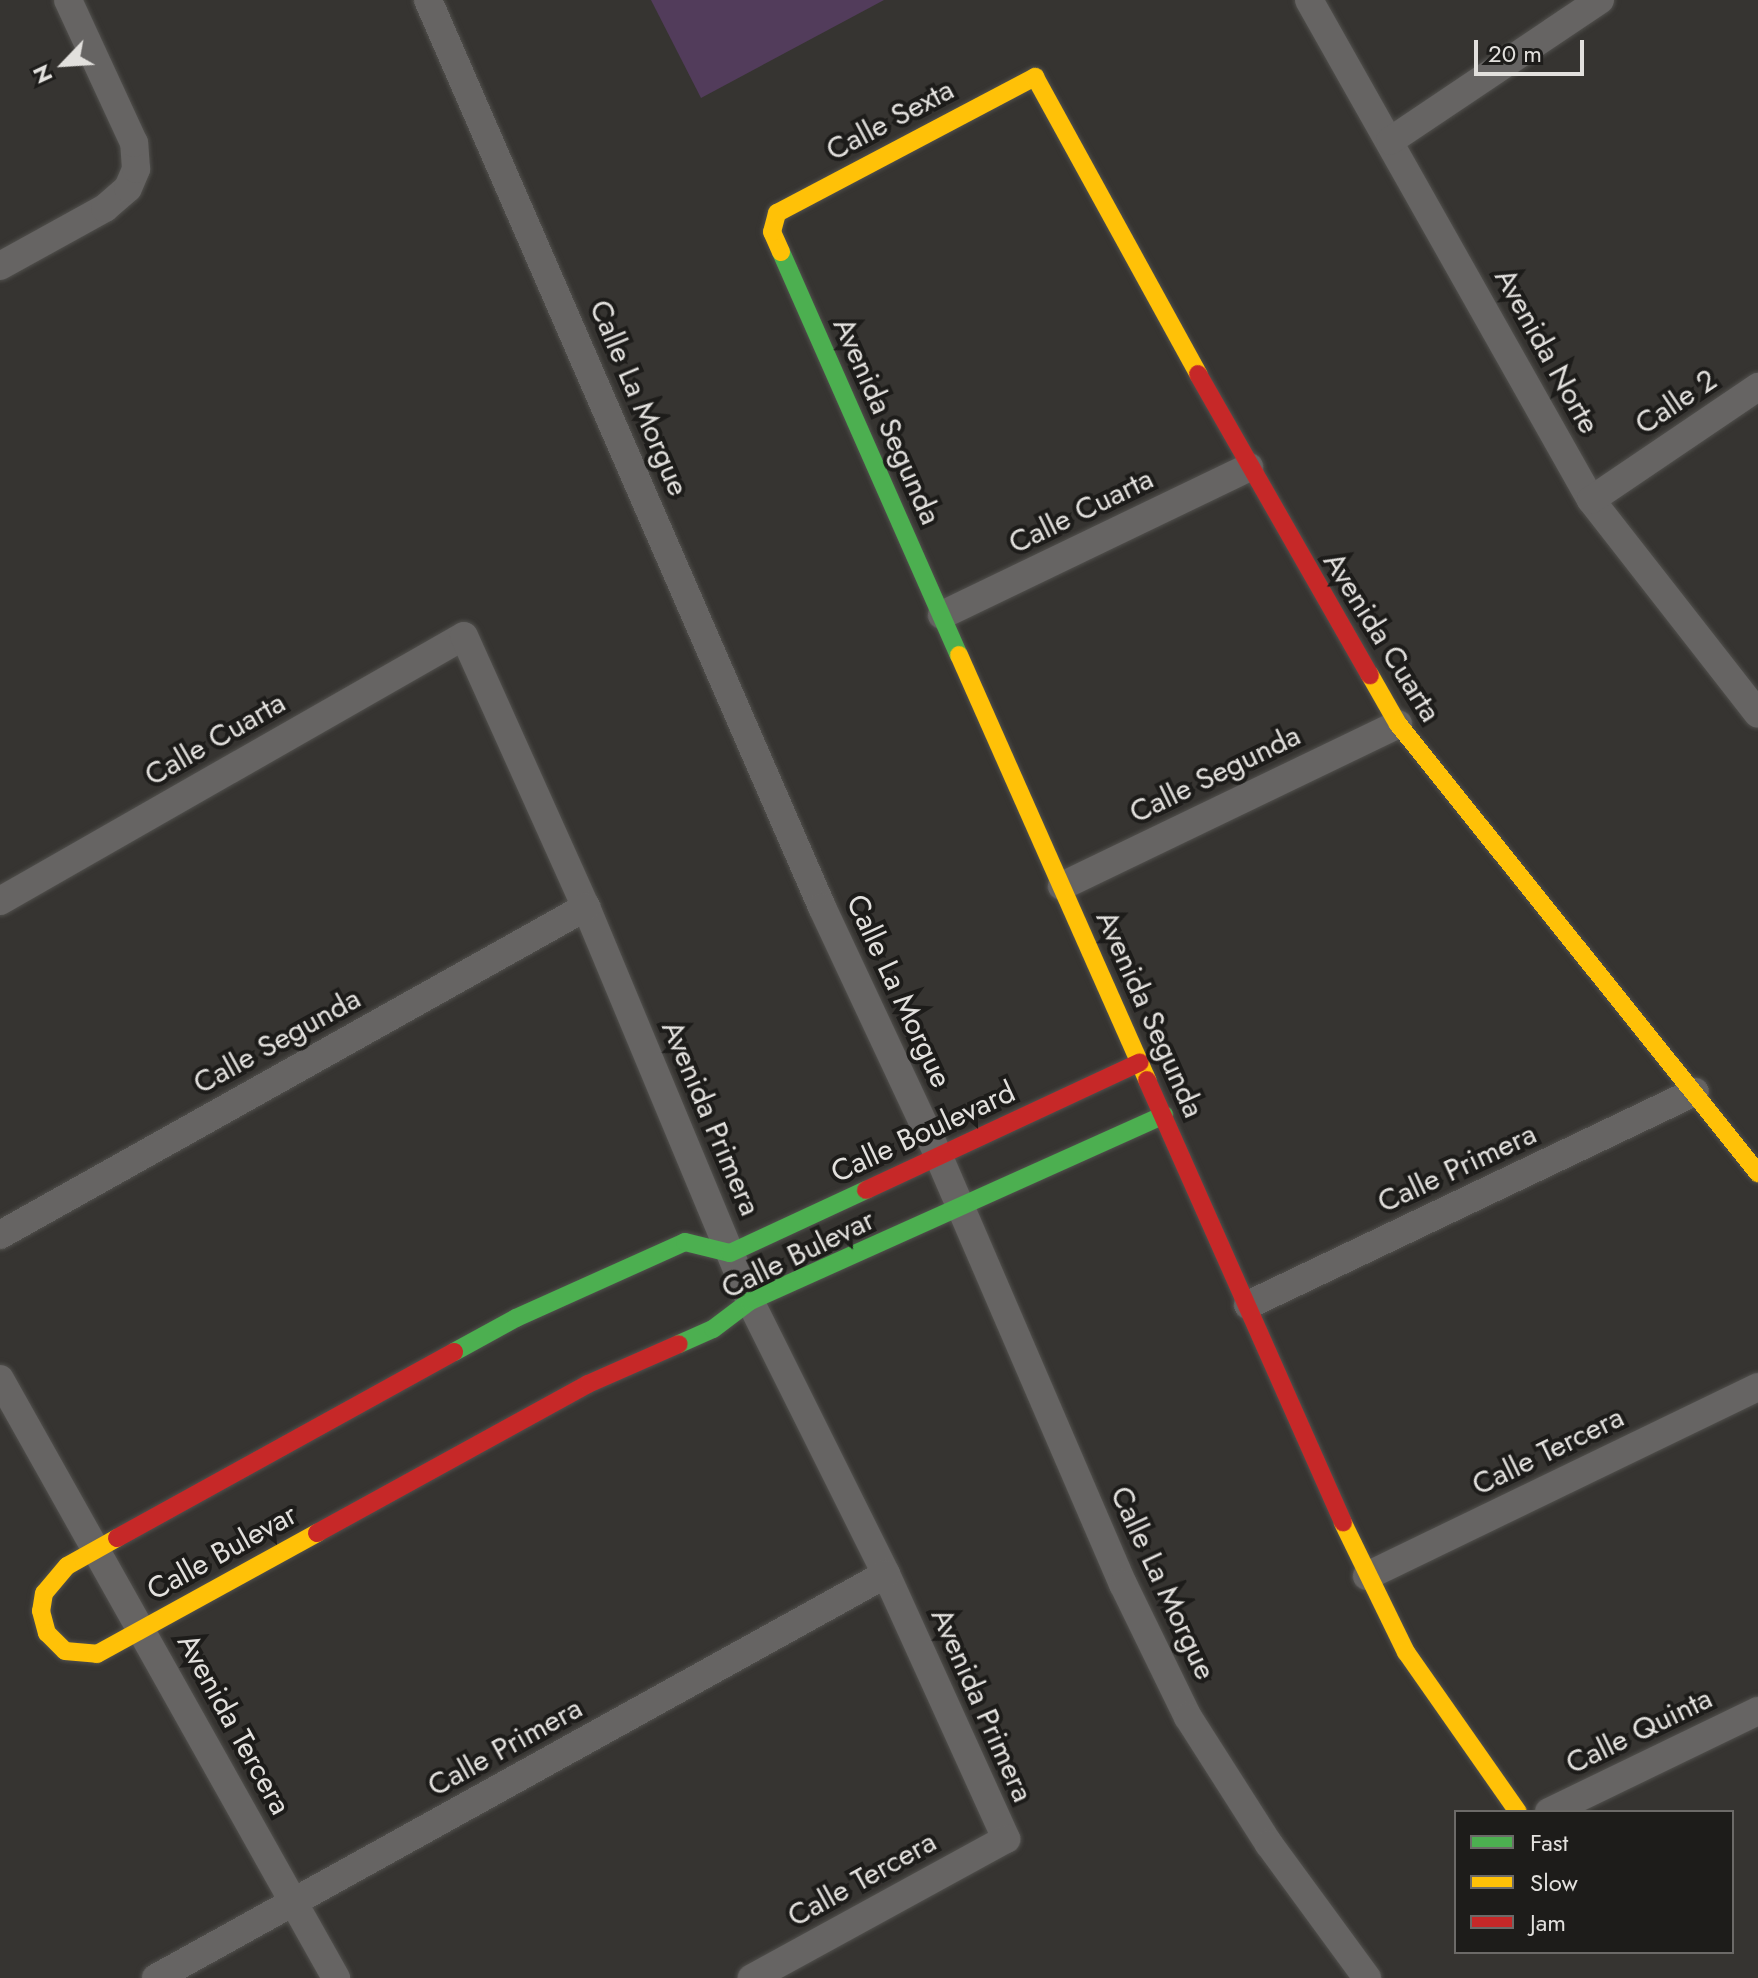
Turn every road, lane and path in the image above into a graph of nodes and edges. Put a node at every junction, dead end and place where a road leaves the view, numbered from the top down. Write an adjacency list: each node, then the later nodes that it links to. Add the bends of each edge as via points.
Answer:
1 (68, 0): 8 (street, via 134,143 136,169 128,188 105,208)
2 (428, 0): 22 (street, Calle La Morgue, via 822,907)
3 (1309, 0): 6 (street, Avenida Norte)
4 (1600, 0): 6 (street)
5 (1035, 77): 7 (street, Calle Sexta); 10 (street, Avenida Cuarta)
6 (1390, 141): 11 (street, Avenida Norte)
7 (773, 217): 12 (street, Avenida Segunda, via 772,232)
8 (0, 266)
9 (1758, 387): 11 (street, Calle 2)
10 (1249, 467): 12 (street, Calle Cuarta); 15 (street, Avenida Cuarta)
11 (1591, 500): 14 (street, Avenida Norte)
12 (942, 615): 16 (street, Avenida Segunda)
13 (464, 636): 17 (street, Calle Cuarta); 18 (street, Avenida Primera)
14 (1758, 714)
15 (1398, 724): 16 (street, Calle Segunda); 20 (street, Avenida Cuarta)
16 (1062, 886): 19 (street, Avenida Segunda)
17 (0, 901)
18 (586, 907): 25 (street, Calle Segunda); 26 (street, Avenida Primera)
19 (1140, 1062): 21 (street, Avenida Segunda); 22 (street, Calle Boulevard)
20 (1695, 1092): 23 (street, Avenida Cuarta); 28 (street, Calle Primera)
21 (1164, 1115): 24 (street, Calle Bulevar); 28 (street, Avenida Segunda)
22 (939, 1157): 24 (street, Calle La Morgue); 26 (street, Calle Boulevard)
23 (1758, 1173)
24 (961, 1208): 27 (street, Calle Bulevar); 43 (street, Calle La Morgue, via 1123,1584 1188,1717 1269,1844)
25 (0, 1235)
26 (730, 1253): 27 (street, Avenida Primera); 31 (street, Calle Bulevar, via 685,1242 516,1318)
27 (750, 1301): 32 (street, Avenida Primera); 34 (street, Calle Bulevar, via 713,1329 588,1384)
28 (1248, 1305): 33 (street, Avenida Segunda)
29 (0, 1379): 31 (street, Avenida Tercera)
30 (1758, 1387): 33 (street, Calle Tercera)
31 (96, 1549): 34 (street, Avenida Tercera); 34 (street, Calle Bulevar, via 54,1577 44,1593 41,1611 47,1633 65,1651 80,1655 97,1654)
32 (886, 1574): 38 (street, Avenida Primera); 39 (street, Calle Primera)
33 (1367, 1576): 36 (street, Avenida Segunda, via 1406,1652)
34 (143, 1630): 39 (street, Avenida Tercera)
35 (1758, 1711): 37 (street, Calle Quinta)
36 (1517, 1810)
37 (1553, 1810)
38 (1006, 1839): 42 (street, Calle Tercera)
39 (293, 1903): 40 (street, Calle Primera); 41 (street, Avenida Tercera)
40 (156, 1978)
41 (336, 1978)
42 (752, 1978)
43 (1367, 1978)

